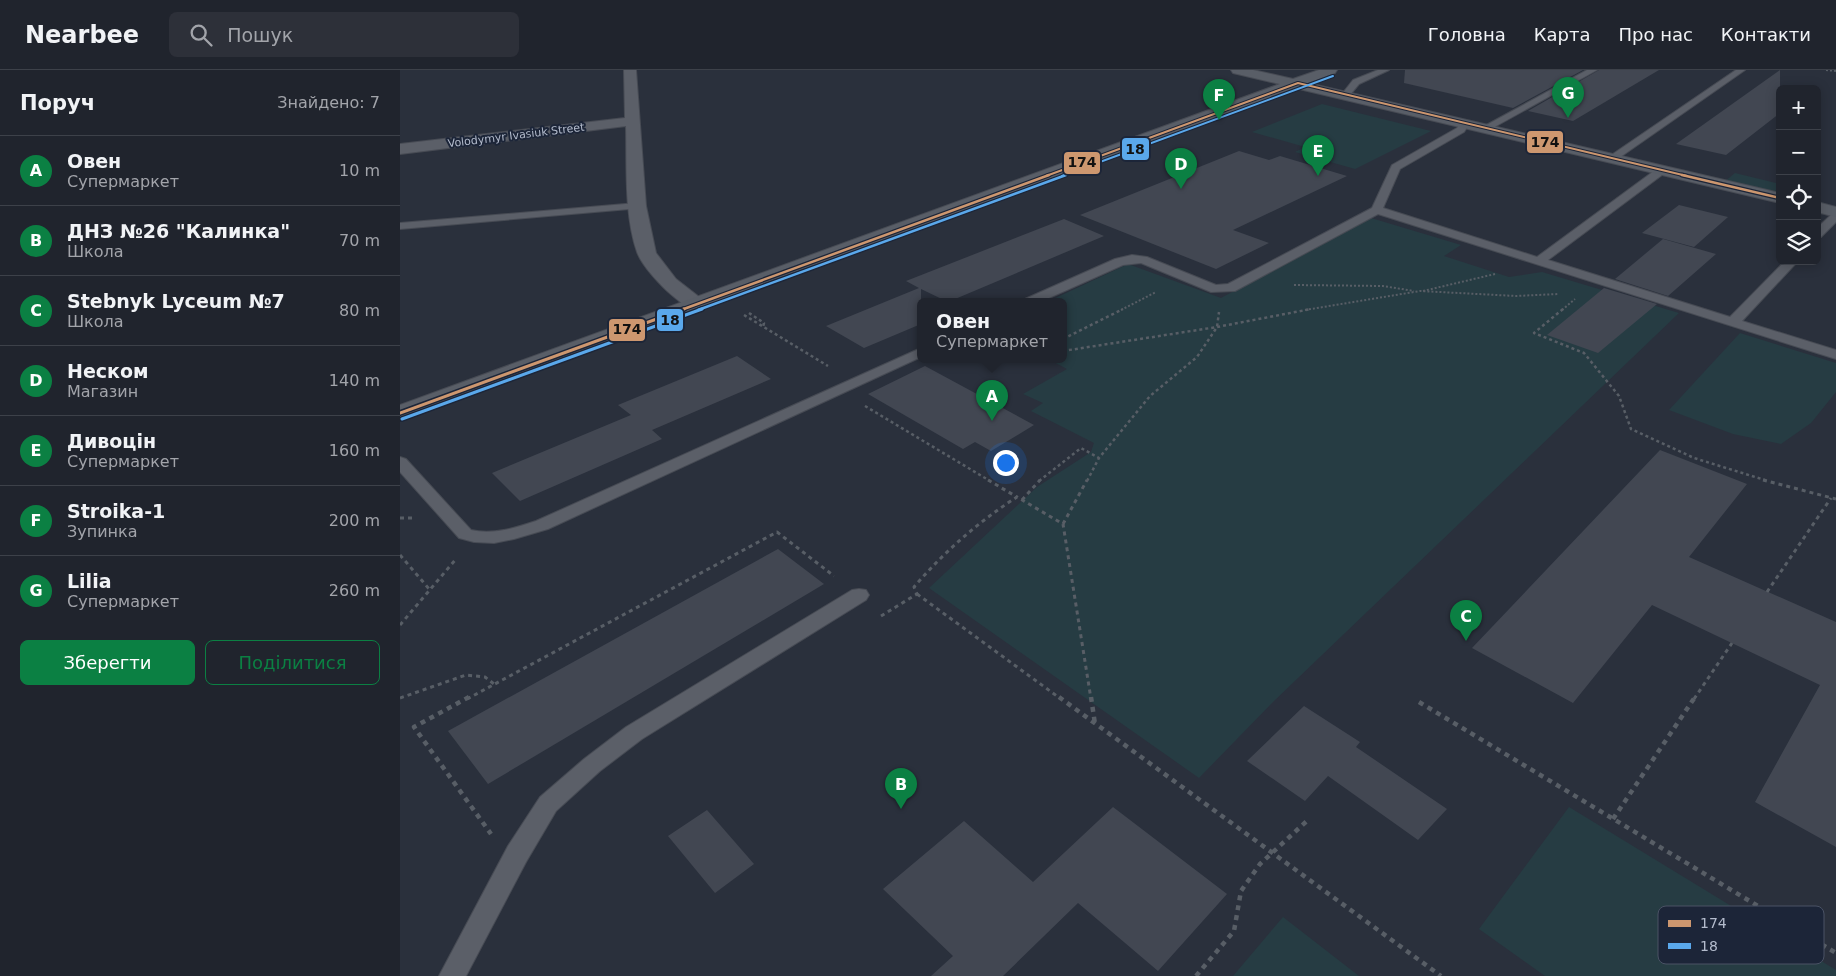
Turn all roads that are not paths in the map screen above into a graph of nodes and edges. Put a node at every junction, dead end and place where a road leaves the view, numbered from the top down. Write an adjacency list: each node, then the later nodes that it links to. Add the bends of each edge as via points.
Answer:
1 (630, 70): 9 (street)
2 (1237, 70): 7 (street)
3 (1331, 70): 7 (street)
4 (1385, 70): 8 (lane, via 1356,82)
5 (1593, 70): 11 (lane)
6 (1741, 70): 15 (lane)
7 (1298, 83): 8 (street); 28 (street)
8 (1346, 94): 10 (street)
9 (632, 121): 13 (street, Volodymyr Ivasiuk Street); 18 (street)
10 (1465, 123): 11 (street); 20 (lane, via 1461,130 1396,167)
11 (1486, 128): 15 (street)
12 (400, 135): 13 (street)
13 (469, 141): 14 (street, Volodymyr Ivasiuk Street)
14 (400, 149)
15 (1613, 158): 16 (street)
16 (1662, 170): 17 (street); 25 (lane)
17 (1776, 197)
18 (637, 206): 23 (lane); 28 (street, via 647,253 669,283)
19 (1821, 208): 21 (street)
20 (1377, 210): 25 (lane); 27 (lane, via 1231,288 1215,289 1132,259)
21 (1836, 212)
22 (1836, 216): 24 (lane)
23 (400, 226)
24 (1821, 231)
25 (1539, 261): 29 (lane)
26 (1788, 265): 29 (lane)
27 (1039, 298)
28 (696, 304): 32 (street)
29 (1733, 322): 30 (lane)
30 (1835, 353)
31 (917, 354): 33 (lane, via 542,525 505,536 474,538 465,534)
32 (400, 413)
33 (400, 462)
34 (859, 595): 35 (lane, via 634,733 548,804 512,863)
35 (452, 976)

